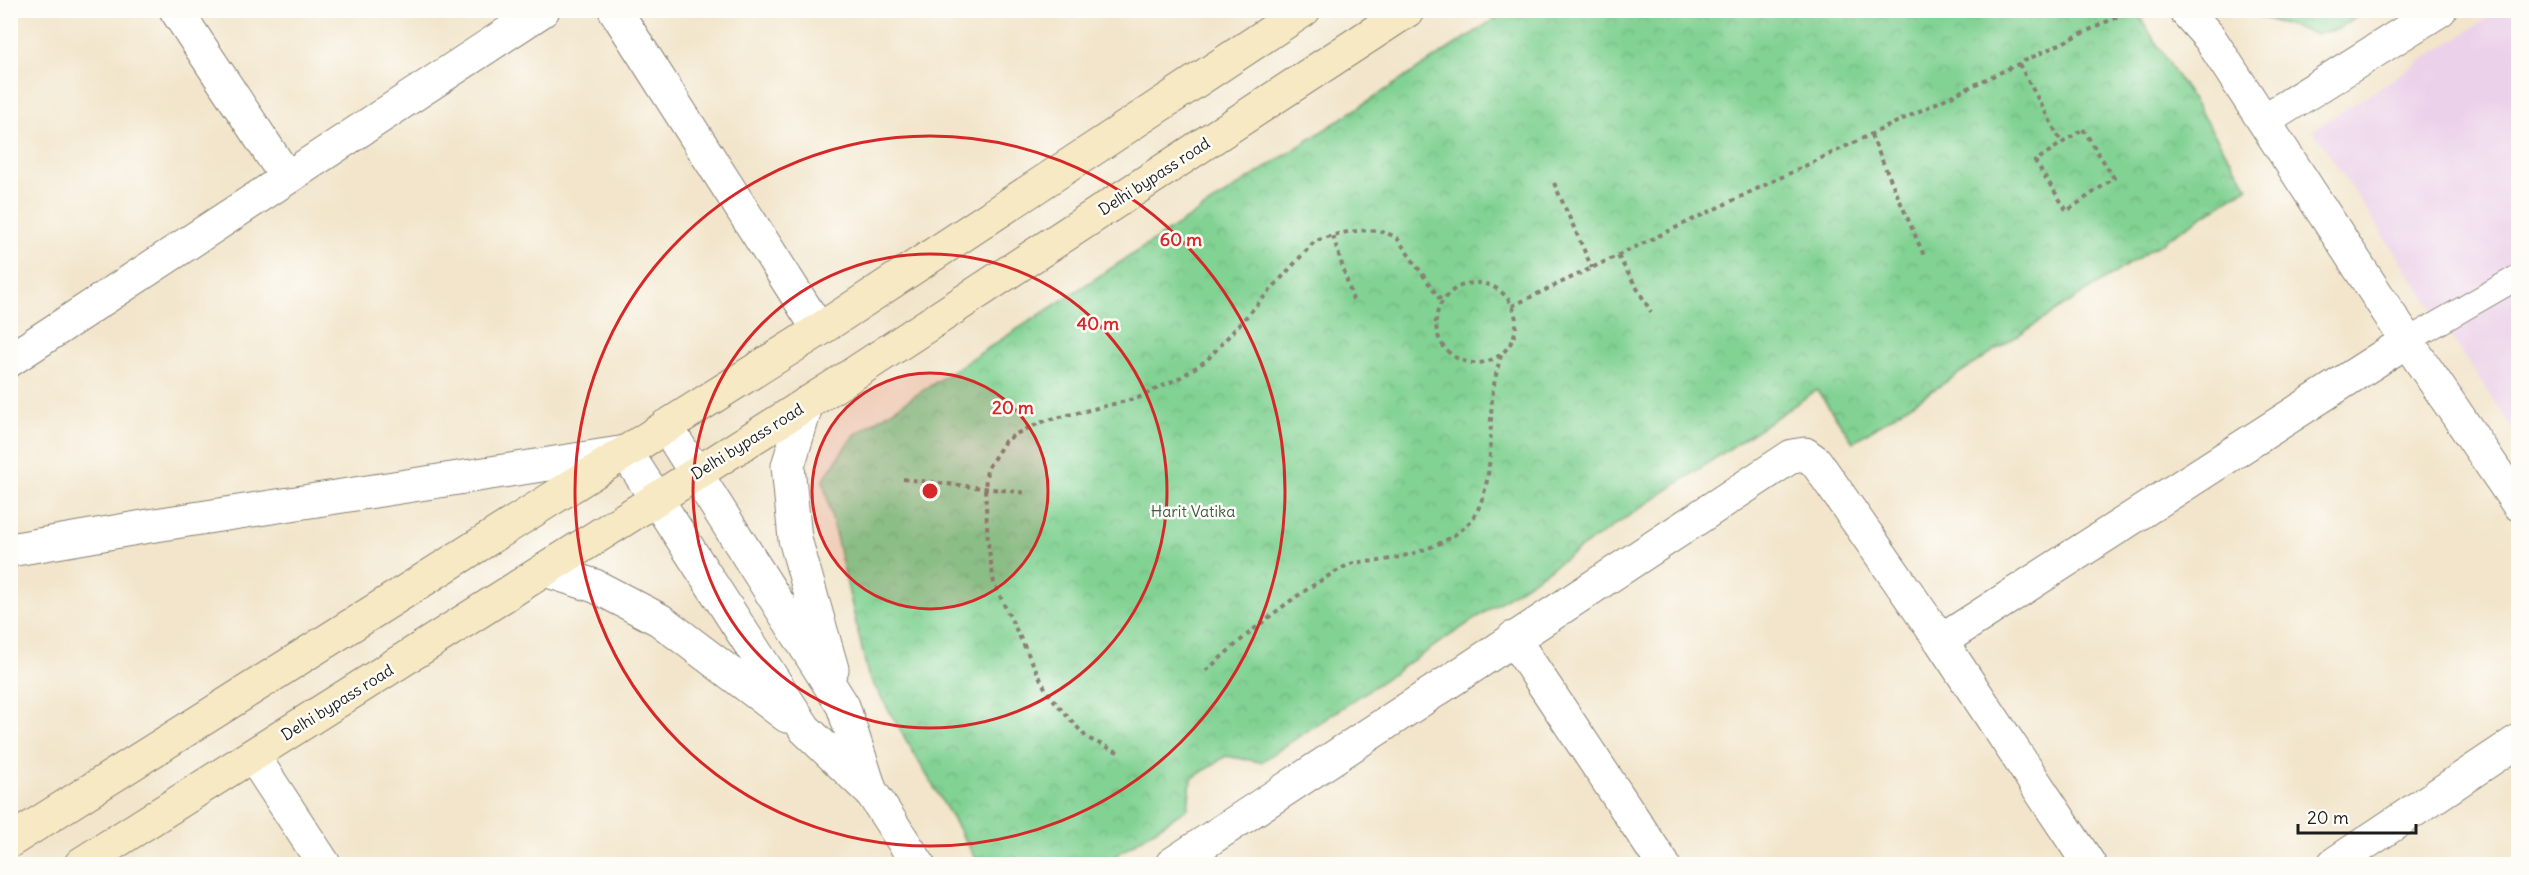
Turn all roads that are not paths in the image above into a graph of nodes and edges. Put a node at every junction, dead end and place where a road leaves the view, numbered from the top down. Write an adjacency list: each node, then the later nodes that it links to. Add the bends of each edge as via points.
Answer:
1 (543, 10): 10 (street)
2 (615, 10): 12 (street)
3 (1304, 10): 12 (main road)
4 (1408, 10): 15 (main road, Delhi bypass road)
5 (2185, 10): 8 (street)
6 (2440, 10): 9 (street)
7 (187, 14): 10 (street)
8 (2205, 24): 9 (street)
9 (2265, 120): 13 (street)
10 (287, 178): 14 (street)
11 (2518, 277): 13 (lane)
12 (819, 330): 16 (main road)
13 (2407, 341): 20 (street); 24 (street)
14 (10, 360)
15 (807, 403): 18 (main road, Delhi bypass road); 25 (street, via 788,466 795,539)
16 (666, 426): 17 (main road); 18 (street)
17 (626, 452): 19 (street); 21 (street); 30 (main road)
18 (696, 474): 19 (main road, Delhi bypass road); 25 (street)
19 (656, 499): 22 (main road, Delhi bypass road); 26 (street)
20 (2518, 504)
21 (10, 550)
22 (545, 570): 26 (street, via 595,586 660,620); 28 (main road, Delhi bypass road)
23 (1513, 638): 24 (street, via 1792,456 1805,454 1816,462); 34 (street); 35 (street)
24 (1941, 641): 36 (street)
25 (843, 706): 29 (street)
26 (805, 729): 29 (street)
27 (2518, 741): 37 (street)
28 (253, 756): 31 (main road, Delhi bypass road); 32 (street)
29 (872, 794): 33 (street)
30 (10, 841)
31 (81, 864)
32 (324, 864)
33 (918, 864)
34 (1172, 864)
35 (1663, 864)
36 (2089, 864)
37 (2334, 864)

